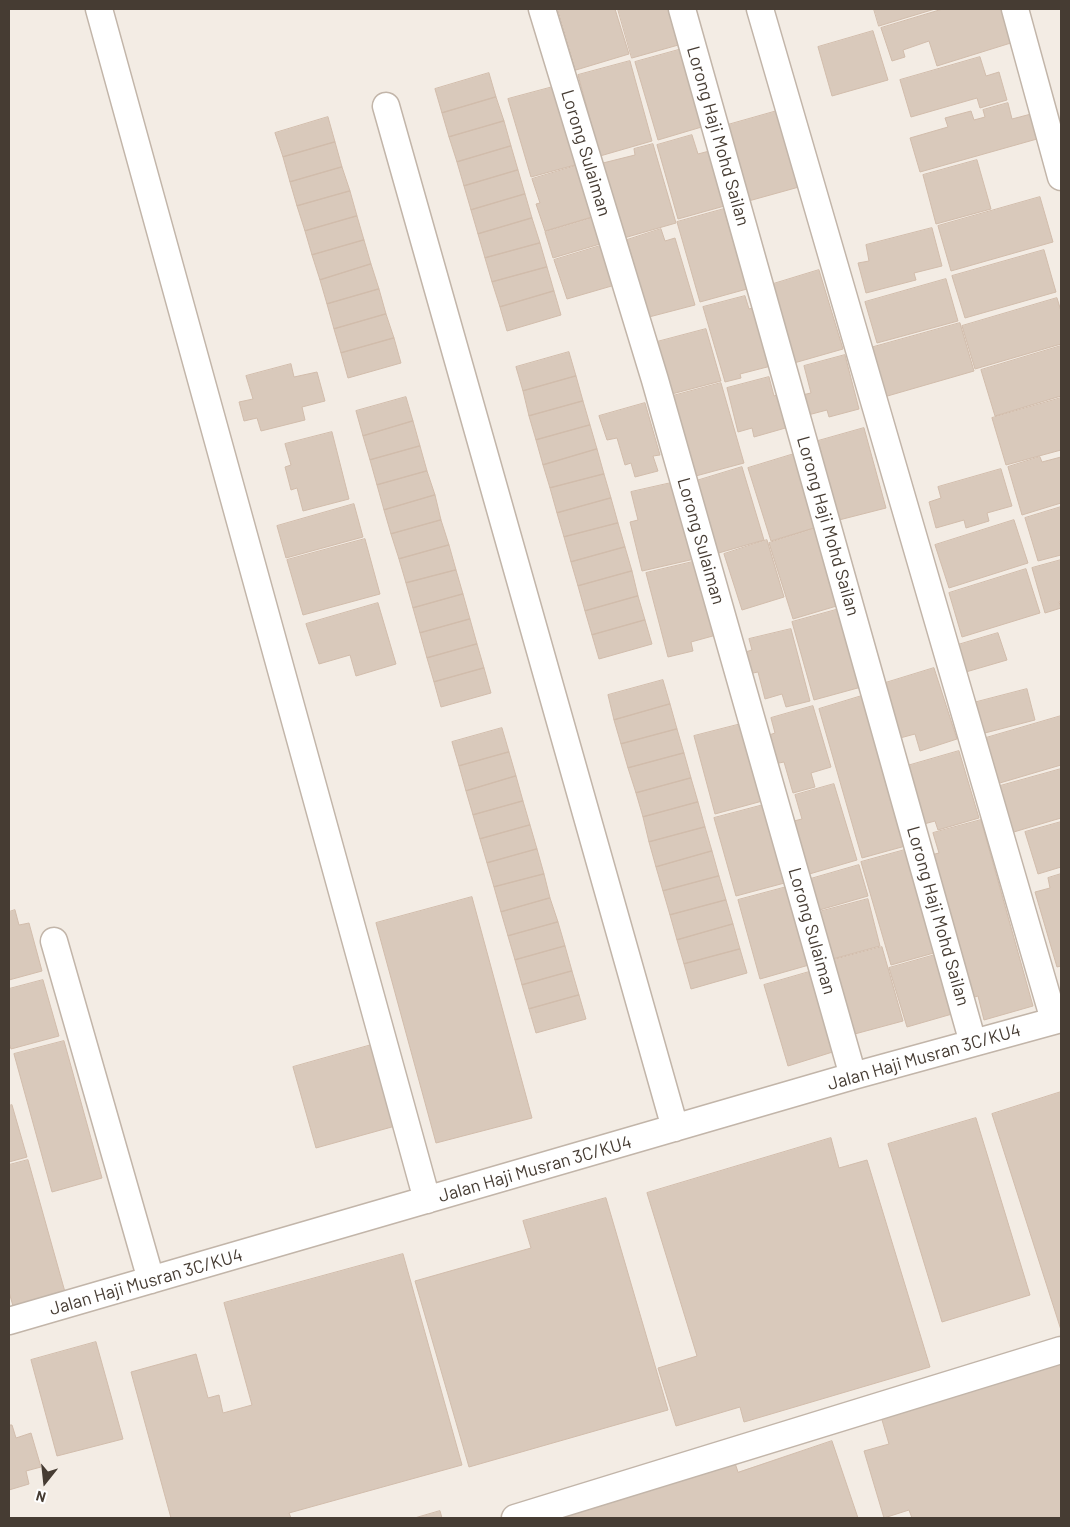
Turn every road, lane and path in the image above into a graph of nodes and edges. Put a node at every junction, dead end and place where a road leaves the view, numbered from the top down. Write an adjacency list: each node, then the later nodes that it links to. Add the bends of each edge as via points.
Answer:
1 (99, 9): 13 (street)
2 (542, 9): 11 (street, Lorong Sulaiman, via 655,380)
3 (682, 9): 10 (street, Lorong Haji Mohd Sailan)
4 (760, 9): 9 (street)
5 (1015, 9): 7 (street)
6 (386, 106): 12 (street)
7 (1061, 177)
8 (54, 941): 14 (street)
9 (1058, 1019): 10 (street, Jalan Haji Musran 3C/KU4)
10 (974, 1043): 11 (street, Jalan Haji Musran 3C/KU4)
11 (853, 1076): 12 (street, Jalan Haji Musran 3C/KU4)
12 (675, 1128): 13 (street, Jalan Haji Musran 3C/KU4)
13 (427, 1200): 14 (street, Jalan Haji Musran 3C/KU4)
14 (151, 1280): 15 (street, Jalan Haji Musran 3C/KU4)
15 (9, 1322)
16 (1061, 1350): 17 (street)
17 (515, 1518)

